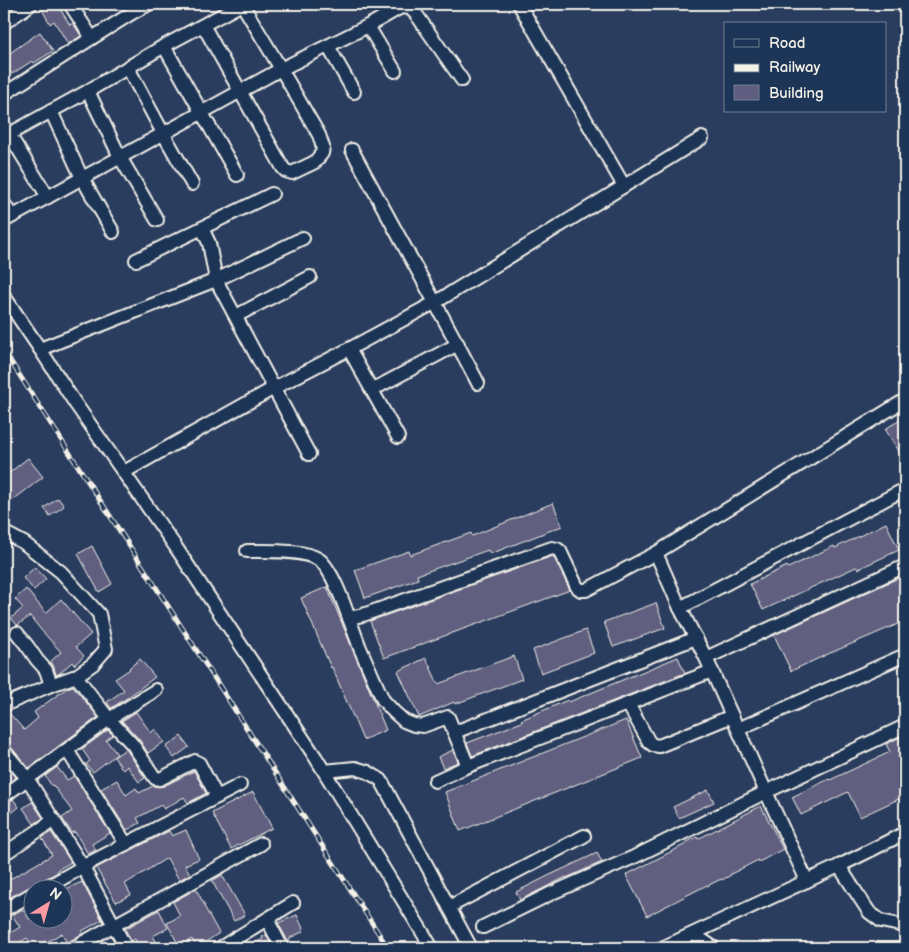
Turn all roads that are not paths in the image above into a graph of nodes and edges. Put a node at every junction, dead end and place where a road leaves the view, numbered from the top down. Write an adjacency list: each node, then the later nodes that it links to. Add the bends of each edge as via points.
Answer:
1 (31, 4): 6 (street)
2 (70, 4): 9 (street)
3 (149, 4): 5 (street)
4 (519, 4): 30 (street)
5 (130, 8): 9 (street)
6 (4, 23)
7 (203, 25): 10 (street); 13 (street, via 242,4); 17 (street)
8 (368, 26): 11 (street); 14 (street); 15 (street, via 402,7 410,8)
9 (92, 38): 19 (street)
10 (164, 46): 12 (street); 21 (street)
11 (328, 46): 13 (street); 18 (street)
12 (128, 68): 16 (street); 23 (street)
13 (282, 69): 17 (street); 17 (street, via 319,135 323,147 315,162 292,173 286,171)
14 (395, 71)
15 (462, 80)
16 (88, 91): 20 (street); 26 (street)
17 (240, 91): 21 (street)
18 (354, 92)
19 (4, 94)
20 (51, 111): 22 (street); 28 (street)
21 (202, 112): 23 (street); 27 (street)
22 (5, 132): 32 (street)
23 (163, 133): 26 (street); 29 (street)
24 (702, 138): 30 (street)
25 (352, 150): 43 (street)
26 (120, 157): 28 (street); 35 (street)
27 (237, 175)
28 (82, 178): 32 (street); 37 (street)
29 (192, 184)
30 (624, 186): 43 (street)
31 (272, 194): 36 (street)
32 (48, 197): 34 (street)
33 (4, 204): 34 (street)
34 (8, 218)
35 (157, 220)
36 (202, 228): 39 (street); 41 (street, via 209,243)
37 (112, 232)
38 (303, 238): 41 (street)
39 (136, 260)
40 (310, 277): 44 (street)
41 (216, 280): 44 (street); 46 (street)
42 (4, 296): 46 (street)
43 (436, 302): 45 (street); 47 (street)
44 (236, 316): 49 (street)
45 (458, 344): 48 (street); 50 (street)
46 (40, 349): 54 (street)
47 (349, 349): 49 (street); 50 (street)
48 (478, 383)
49 (274, 388): 53 (street); 54 (street)
50 (372, 390): 52 (street)
51 (905, 400): 58 (street)
52 (398, 436)
53 (309, 454)
54 (124, 472): 80 (street)
55 (905, 489): 60 (street)
56 (6, 534): 67 (street, via 24,543 62,572 99,614 106,649)
57 (248, 551): 61 (street, via 314,556 328,571)
58 (656, 553): 60 (street); 61 (street, via 581,590 560,551 552,548)
59 (905, 566): 65 (street)
60 (680, 608): 63 (street)
61 (349, 618): 76 (street, via 383,700 394,712 404,720 422,726 448,717)
62 (17, 633): 68 (street, via 46,670)
63 (696, 638): 65 (street); 76 (street)
64 (905, 655): 75 (street)
65 (706, 658): 66 (street)
66 (712, 671): 70 (street); 72 (street)
67 (76, 676): 68 (street); 73 (street)
68 (51, 685): 71 (street)
69 (156, 690): 73 (street)
70 (628, 704): 72 (street, via 649,742 659,746); 79 (street)
71 (4, 705)
72 (732, 716): 75 (street)
73 (109, 719): 77 (street); 86 (street, via 133,745 155,778 160,779 195,761)
74 (905, 726): 84 (street)
75 (738, 729): 84 (street)
76 (455, 732): 79 (street)
77 (67, 750): 81 (street); 90 (street)
78 (4, 751): 81 (street)
79 (468, 766): 82 (street)
80 (324, 770): 99 (street, via 355,768 381,780); 110 (street)
81 (27, 778): 85 (street); 87 (street)
82 (435, 781)
83 (240, 786): 86 (street)
84 (766, 792): 96 (street); 104 (street)
85 (4, 796)
86 (217, 797): 90 (street)
87 (54, 820): 92 (street); 94 (street)
88 (905, 833): 93 (street)
89 (584, 836): 99 (street)
90 (126, 844): 94 (street)
91 (261, 844): 102 (street)
92 (4, 854)
93 (840, 866): 96 (street); 103 (street, via 869,912 880,921)
94 (83, 867): 95 (street); 102 (street)
95 (60, 880)
96 (807, 881): 105 (street)
97 (22, 900): 100 (street)
98 (293, 903): 101 (street)
99 (449, 907): 111 (street)
100 (4, 910)
101 (267, 919): 108 (street); 109 (street)
102 (114, 925): 106 (street); 107 (street)
103 (905, 926)
104 (483, 927)
105 (693, 934): 112 (street); 113 (street)
106 (73, 948)
107 (126, 948)
108 (220, 948)
109 (282, 948)
110 (432, 948)
111 (471, 948)
112 (662, 948)
113 (714, 948)

